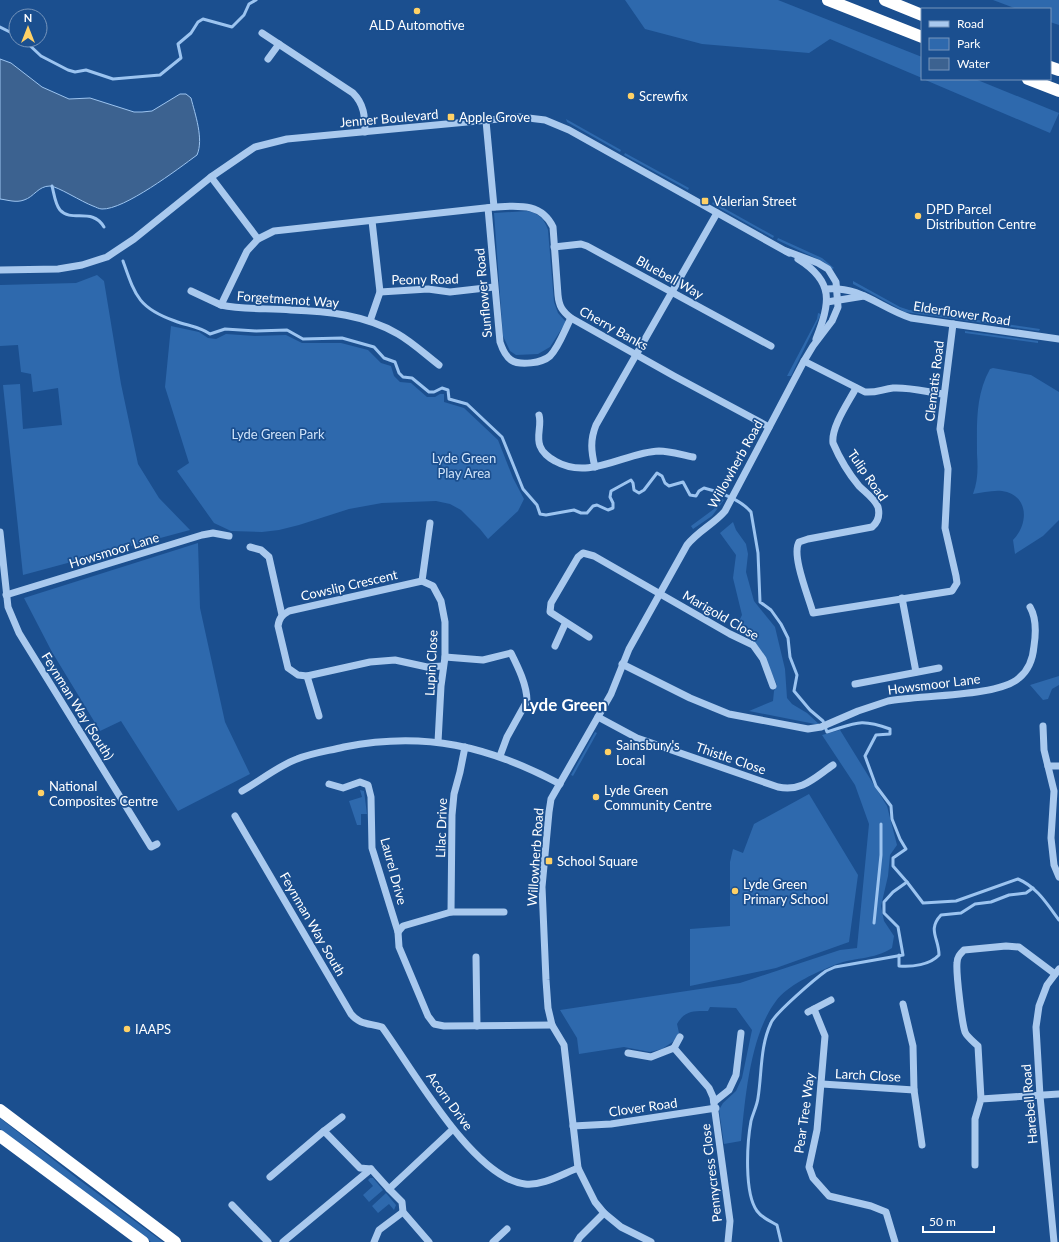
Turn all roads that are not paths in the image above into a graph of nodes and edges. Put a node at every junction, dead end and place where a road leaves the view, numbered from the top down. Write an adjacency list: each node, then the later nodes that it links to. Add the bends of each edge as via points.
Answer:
1 (828, 0): 5 (highway)
2 (885, 0): 3 (highway)
3 (921, 15)
4 (262, 33): 6 (street)
5 (921, 37)
6 (279, 44): 7 (street); 11 (street, via 360,100)
7 (268, 59)
8 (1031, 80): 9 (highway)
9 (1059, 91)
10 (486, 121): 11 (street, Jenner Boulevard); 13 (street); 14 (street, Jenner Boulevard, via 520,117 545,120 570,130)
11 (366, 132): 12 (street, Jenner Boulevard, via 269,143 246,153)
12 (211, 177): 16 (street); 19 (street, Jenner Boulevard, via 134,239 107,257 82,265 58,268)
13 (491, 208): 15 (street, Cherry Banks); 17 (street, Cherry Banks, via 526,206 538,210 548,217 553,227); 20 (street, Sunflower Road)
14 (717, 213): 18 (street, Jenner Boulevard); 25 (street)
15 (372, 221): 16 (street, Cherry Banks, via 282,229); 24 (street)
16 (258, 239): 29 (street, Forgetmenot Way, via 247,251)
17 (554, 247): 25 (street, Bluebell Way, via 581,244 587,246); 30 (street, Cherry Banks, via 559,305)
18 (786, 251): 21 (street, Jenner Boulevard, via 826,267 832,273); 22 (street, Jenner Boulevard, via 812,268)
19 (0, 270)
20 (494, 287): 24 (street, Peony Road, via 450,292 428,289); 30 (street, Sunflower Road, via 500,342 510,359 517,362 540,360 549,356)
21 (837, 288): 22 (street, Elderflower Road); 26 (street, Elderflower Road); 27 (street, Jenner Boulevard)
22 (826, 289): 28 (street, Jenner Boulevard)
23 (190, 291): 29 (street)
24 (380, 292): 31 (street)
25 (673, 292): 34 (street, Bluebell Way); 36 (street)
26 (866, 295): 27 (street); 32 (street, Elderflower Road, via 905,316)
27 (839, 301): 28 (street); 35 (street, Willowherb Road, via 832,321)
28 (827, 302): 35 (street, Jenner Boulevard)
29 (221, 305): 31 (street, Forgetmenot Way, via 234,308 327,313)
30 (571, 318): 36 (street, Cherry Banks)
31 (370, 321): 38 (street, Forgetmenot Way, via 398,334)
32 (953, 324): 33 (street, Elderflower Road); 40 (street, Clematis Road)
33 (1059, 339)
34 (771, 346)
35 (813, 346): 37 (street, Willowherb Road)
36 (637, 355): 42 (street, Cherry Banks); 44 (street, via 596,424 590,447)
37 (804, 361): 39 (street); 42 (street, Willowherb Road)
38 (439, 365)
39 (856, 388): 40 (street, via 876,393 902,388); 53 (street, Tulip Road, via 834,429 833,443 858,485 878,507 877,522 872,527 799,542 799,563 813,613)
40 (943, 394): 53 (street, Clematis Road, via 940,429 948,469 945,528 957,583 952,591)
41 (539, 415): 44 (street, via 542,423 540,446 550,458 575,467)
42 (769, 427): 52 (street, Willowherb Road, via 725,511 694,536)
43 (693, 457): 44 (street, via 660,451)
44 (595, 467)
45 (430, 523): 50 (street)
46 (0, 532): 49 (street, Feynman Way (South))
47 (229, 536): 51 (street, Howsmoor Lane, via 213,533 202,535)
48 (250, 547): 55 (street, via 261,550 269,557)
49 (2, 569): 51 (street, Feynman Way (South))
50 (422, 581): 55 (street, Cowslip Crescent, via 289,611); 59 (street, Lupin Close, via 433,586 441,600 445,622)
51 (6, 594): 80 (street, Feynman Way (South), via 8,607 19,633)
52 (659, 594): 56 (street, Marigold Close, via 594,556 583,553 578,557 549,607 550,612); 60 (street, Willowherb Road); 66 (street, Marigold Close, via 753,645 763,659)
53 (902, 598): 63 (street)
54 (1030, 607): 60 (street, Howsmoor Lane, via 1035,615 1033,655 1020,678 1013,682 978,692 888,701 825,726 808,729 729,714 690,698)
55 (282, 615): 64 (street, via 278,626 288,668 298,676)
56 (565, 624): 57 (street); 58 (street)
57 (589, 637)
58 (555, 646)
59 (445, 657): 61 (street, Lupin Close); 72 (street, via 483,660 511,653 527,701 507,737)
60 (622, 664): 68 (street, Willowherb Road, via 611,694)
61 (443, 666): 64 (street, via 427,667 396,660 370,662); 70 (street, Lupin Close)
62 (939, 668): 63 (street)
63 (916, 672): 65 (street)
64 (307, 676): 67 (street)
65 (855, 684)
66 (773, 686)
67 (319, 716)
68 (598, 716): 73 (street, Thistle Close, via 637,738 778,787 789,789 802,786); 77 (street, Willowherb Road)
69 (1043, 726): 74 (street)
70 (438, 742): 71 (street); 78 (street, via 375,742 306,756 286,764)
71 (465, 747): 72 (street); 82 (street, Lilac Drive, via 452,815)
72 (500, 756): 77 (street)
73 (833, 765)
74 (1048, 766): 75 (street); 81 (street, via 1054,791 1051,838 1054,865)
75 (1059, 766)
76 (329, 784): 84 (street, Laurel Drive, via 343,788 360,782 368,785 371,797 372,848)
77 (560, 784): 89 (street, Willowherb Road, via 551,799 542,887 548,1008)
78 (242, 791)
79 (235, 816): 91 (street, Feynman Way South, via 351,1014 365,1025)
80 (154, 846)
81 (1059, 877)
82 (451, 912): 83 (street); 84 (street, via 403,926)
83 (504, 912)
84 (398, 932): 90 (street, via 399,947 428,1016 434,1024)
85 (476, 957): 90 (street)
86 (1057, 972): 99 (street, Harebell Road, via 1047,985 1039,1006 1036,1027); 100 (street, via 1019,948 1006,946 964,950 959,954 957,962 963,1019 966,1033 978,1046)
87 (831, 1000): 96 (street, Pear Tree Way, via 811,1011 825,1036)
88 (903, 1004): 97 (street, via 913,1046)
89 (552, 1025): 90 (street); 104 (street, Willowherb Road, via 564,1045)
90 (478, 1026)
91 (382, 1027): 105 (street, Acorn Drive)
92 (741, 1033): 101 (street, via 736,1075 729,1090)
93 (680, 1037): 94 (street)
94 (674, 1048): 95 (street, via 652,1057); 101 (street, Pennycress Close, via 709,1088)
95 (628, 1053)
96 (822, 1084): 97 (street, Larch Close); 128 (street, Pear Tree Way, via 809,1167 812,1178 829,1196 886,1212)
97 (914, 1090): 108 (street)
98 (1059, 1094): 99 (street)
99 (1040, 1096): 100 (street); 129 (street, Harebell Road)
100 (981, 1099): 109 (street, via 975,1119)
101 (715, 1105): 104 (street, Clover Road, via 611,1124); 127 (street, Pennycress Close, via 730,1221)
102 (0, 1110): 119 (highway)
103 (342, 1117): 106 (street)
104 (573, 1126): 110 (street, Willowherb Road)
105 (452, 1130): 110 (street, Acorn Drive, via 492,1167 513,1181 534,1184); 113 (street)
106 (324, 1132): 111 (street, via 360,1168); 112 (street)
107 (0, 1136): 118 (highway)
108 (922, 1145)
109 (975, 1165)
110 (578, 1168): 116 (street, Willowherb Road, via 595,1202)
111 (371, 1169): 113 (street); 121 (street)
112 (270, 1177)
113 (389, 1189): 115 (street, via 402,1202)
114 (232, 1205): 120 (street)
115 (402, 1212): 122 (street, via 379,1230); 123 (street)
116 (604, 1213): 125 (street); 126 (street, Willowherb Road, via 621,1226)
117 (507, 1229): 124 (street)
118 (142, 1242)
119 (174, 1242)
120 (268, 1242)
121 (283, 1242)
122 (374, 1242)
123 (430, 1242)
124 (493, 1242)
125 (577, 1242)
126 (651, 1242)
127 (728, 1242)
128 (895, 1242)
129 (1054, 1242)

